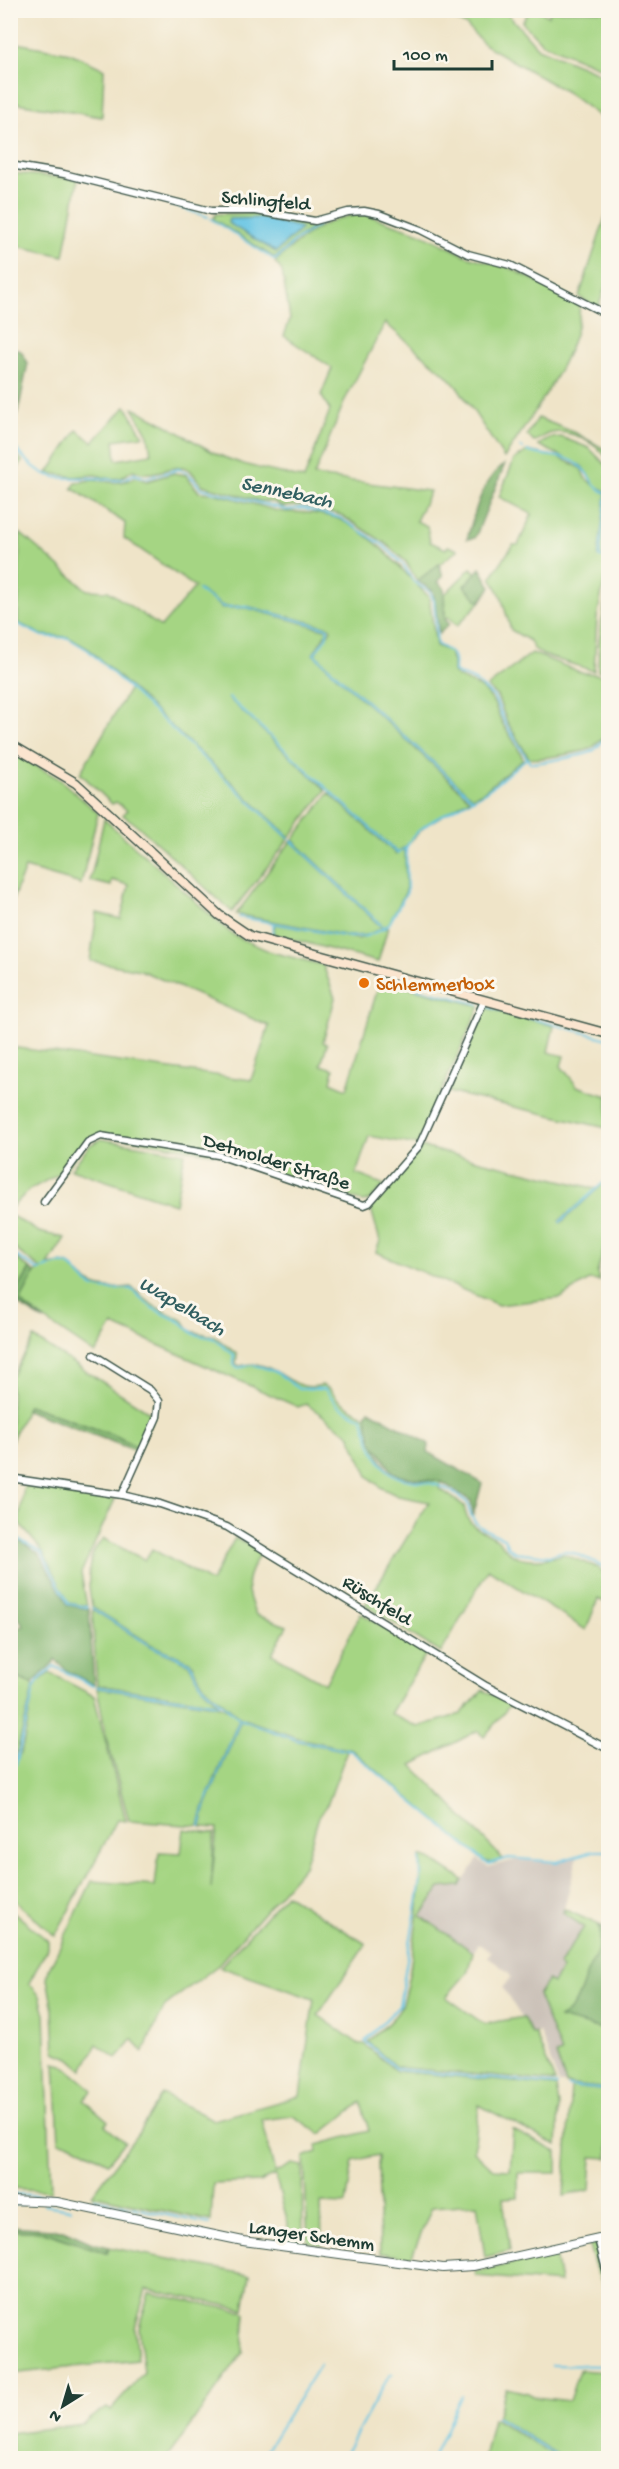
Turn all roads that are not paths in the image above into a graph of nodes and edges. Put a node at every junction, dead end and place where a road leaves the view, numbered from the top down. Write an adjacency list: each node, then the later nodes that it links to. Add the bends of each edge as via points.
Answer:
1 (10, 165): 2 (street, Schlingfeld, via 64,174 211,211 256,211 315,221 348,212 379,214 468,254 510,265)
2 (609, 315)
3 (10, 744): 4 (main road, via 76,783 219,915 250,936)
4 (484, 1001): 5 (main road); 6 (street, Detmolder Straße, via 419,1146 369,1203 364,1205 218,1155 101,1136 88,1142)
5 (609, 1034)
6 (44, 1203)
7 (94, 1355): 9 (street, via 150,1390 159,1401 157,1417)
8 (10, 1478): 9 (street, Rüschfeld)
9 (122, 1495): 10 (street, Rüschfeld, via 160,1504 246,1536 486,1686)
10 (609, 1749)
11 (10, 2200): 13 (street, Langer Schemm, via 57,2202 243,2241 443,2268 473,2266)
12 (609, 2236): 13 (street, Langer Schemm)
13 (598, 2239): 14 (street)
14 (608, 2274)

